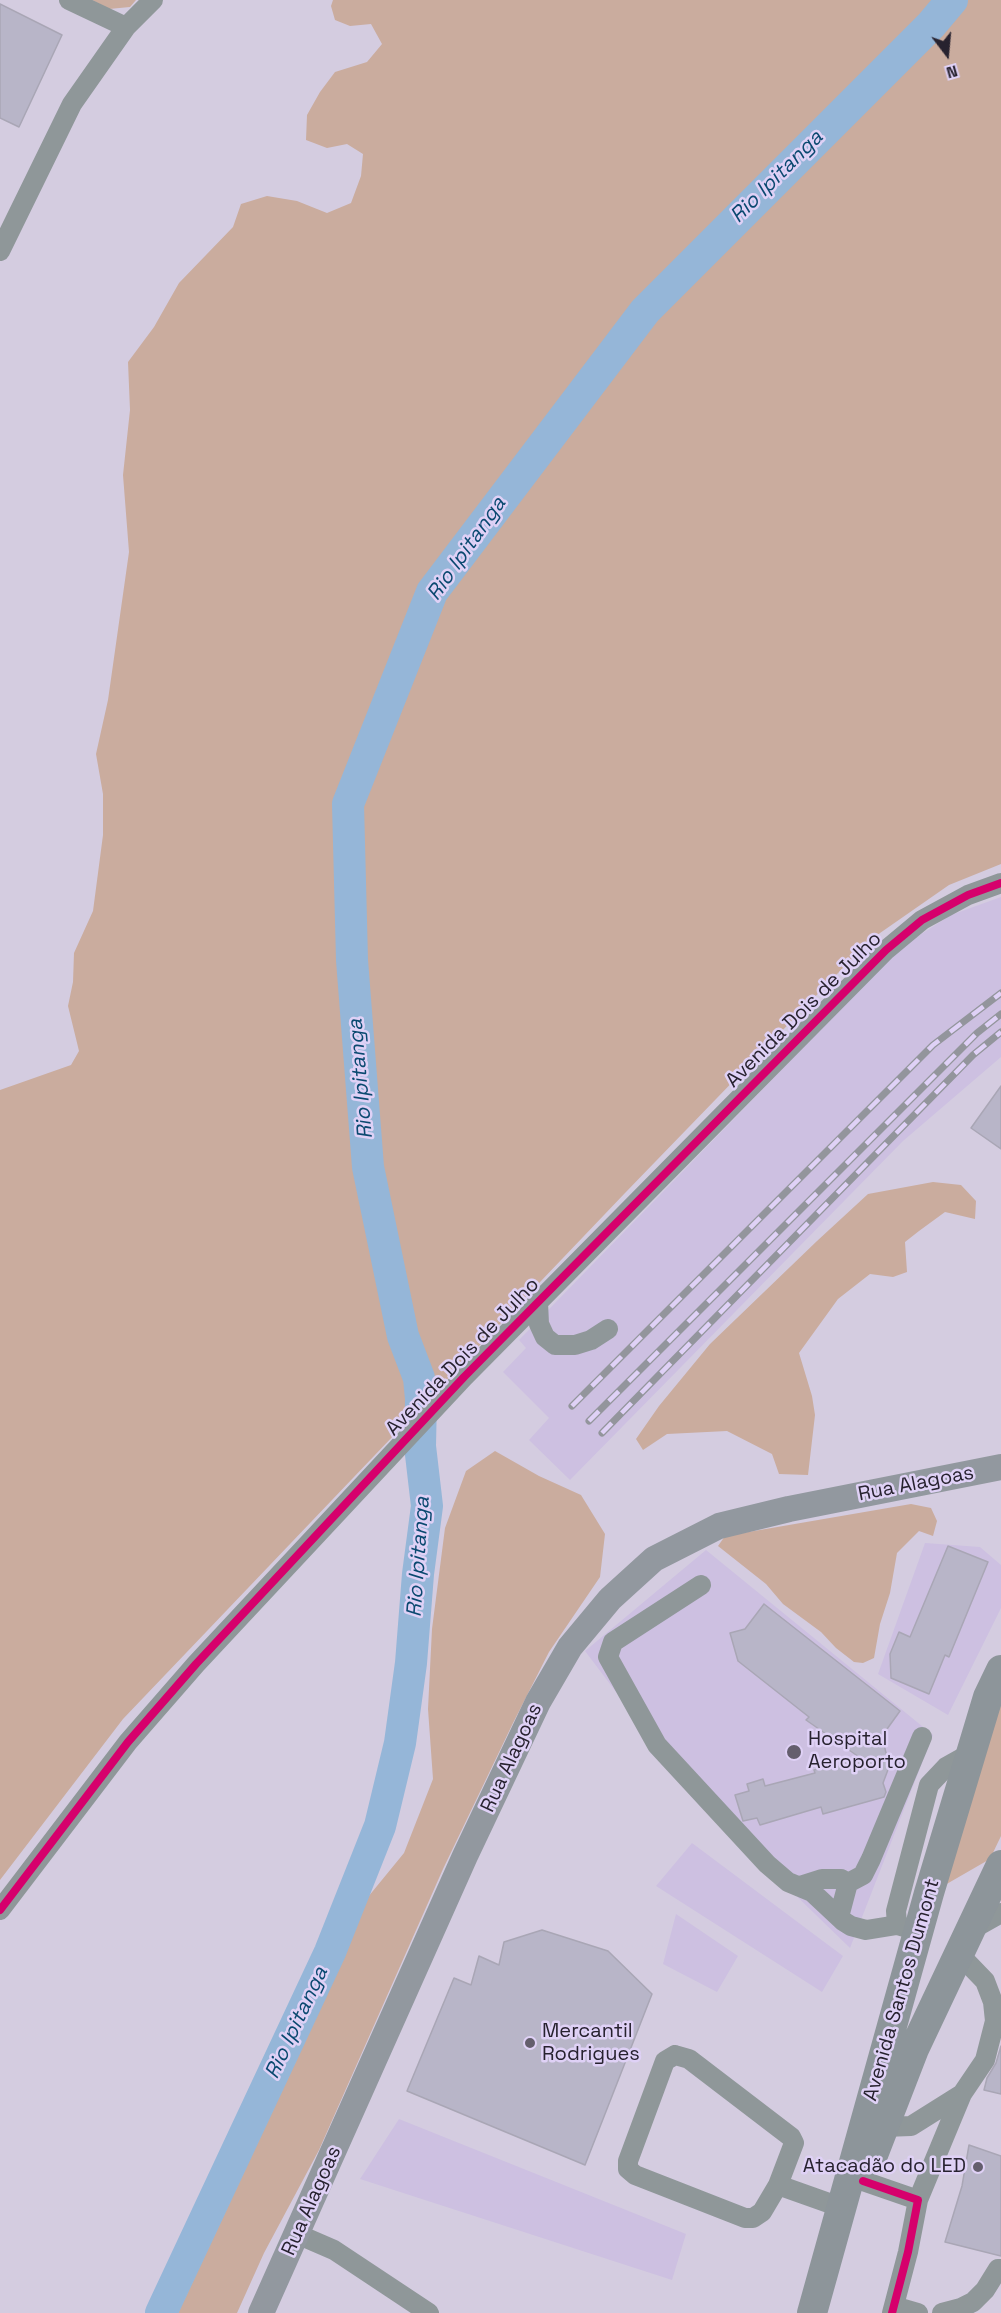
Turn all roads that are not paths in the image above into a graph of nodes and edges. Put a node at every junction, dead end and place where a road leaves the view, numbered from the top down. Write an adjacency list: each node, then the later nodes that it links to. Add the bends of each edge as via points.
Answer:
1 (69, 0): 3 (street)
2 (153, 0): 3 (street)
3 (126, 27): 4 (street, via 72,104)
4 (0, 251)
5 (1001, 883): 6 (street, Avenida Dois de Julho, via 968,895 922,920 886,950)
6 (538, 1302): 7 (street, via 539,1324 545,1337 555,1345 575,1345); 15 (street, Avenida Dois de Julho, via 196,1664 128,1742)
7 (608, 1329)
8 (1001, 1467): 26 (main road, Rua Alagoas, via 719,1526 654,1559 610,1599 570,1647 538,1702)
9 (701, 1585): 14 (street, via 612,1642 608,1657 657,1745 767,1864)
10 (1001, 1670): 18 (highway, Avenida Santos Dumont, via 988,1697)
11 (922, 1737): 13 (street, via 872,1859 863,1875)
12 (1001, 1865): 19 (highway, Avenida Santos Dumont)
13 (848, 1883): 14 (street, via 822,1879); 17 (street)
14 (800, 1886): 17 (street)
15 (0, 1910)
16 (1001, 1913): 19 (street)
17 (839, 1917): 18 (street, via 866,1930)
18 (908, 1928): 25 (highway, Avenida Santos Dumont)
19 (964, 1942): 20 (street, via 985,1981 995,2021 985,2060); 21 (highway, Avenida Santos Dumont, via 914,2049)
20 (962, 2094): 21 (street, via 911,2126); 24 (street)
21 (884, 2127): 22 (highway, Avenida Santos Dumont)
22 (862, 2181): 24 (street); 32 (highway, Avenida Santos Dumont)
23 (778, 2185): 23 (street, via 762,2212 745,2218 628,2169 665,2061 675,2055 689,2059 791,2137 792,2152); 25 (street)
24 (918, 2200): 28 (street)
25 (840, 2207): 31 (highway, Avenida Santos Dumont)
26 (297, 2234): 29 (main road, Rua Alagoas); 30 (street, via 334,2250)
27 (1001, 2269): 34 (street, via 973,2302)
28 (893, 2310): 33 (street)
29 (261, 2313)
30 (429, 2313)
31 (812, 2313)
32 (829, 2313)
33 (918, 2313)
34 (942, 2313)

